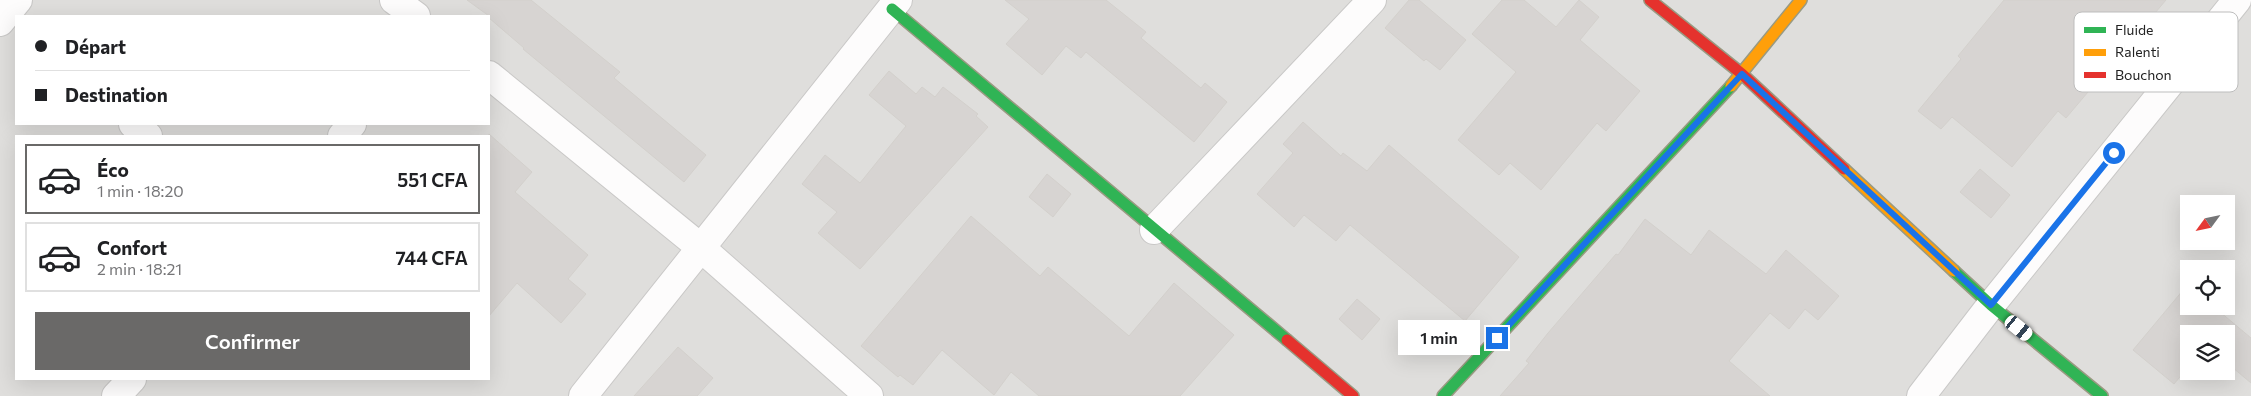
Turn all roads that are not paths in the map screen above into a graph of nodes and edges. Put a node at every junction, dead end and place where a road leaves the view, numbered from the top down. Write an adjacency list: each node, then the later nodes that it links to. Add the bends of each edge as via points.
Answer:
1 (394, 0): 8 (street)
2 (1372, 0): 16 (street)
3 (1650, 0): 9 (street)
4 (1800, 0): 9 (street)
5 (2238, 0): 7 (street)
6 (895, 4): 16 (street); 17 (street)
7 (2228, 12)
8 (415, 15)
9 (1742, 74): 18 (street); 24 (street)
10 (490, 75): 17 (street)
11 (2163, 92): 18 (street)
12 (134, 125): 14 (street)
13 (351, 125): 15 (street)
14 (147, 135)
15 (343, 135)
16 (1154, 230): 23 (street)
17 (700, 247): 21 (street); 22 (street)
18 (1991, 305): 25 (street); 26 (street)
19 (131, 380): 20 (street)
20 (116, 396)
21 (583, 396)
22 (869, 396)
23 (1353, 396)
24 (1443, 396)
25 (1922, 396)
26 (2102, 396)

